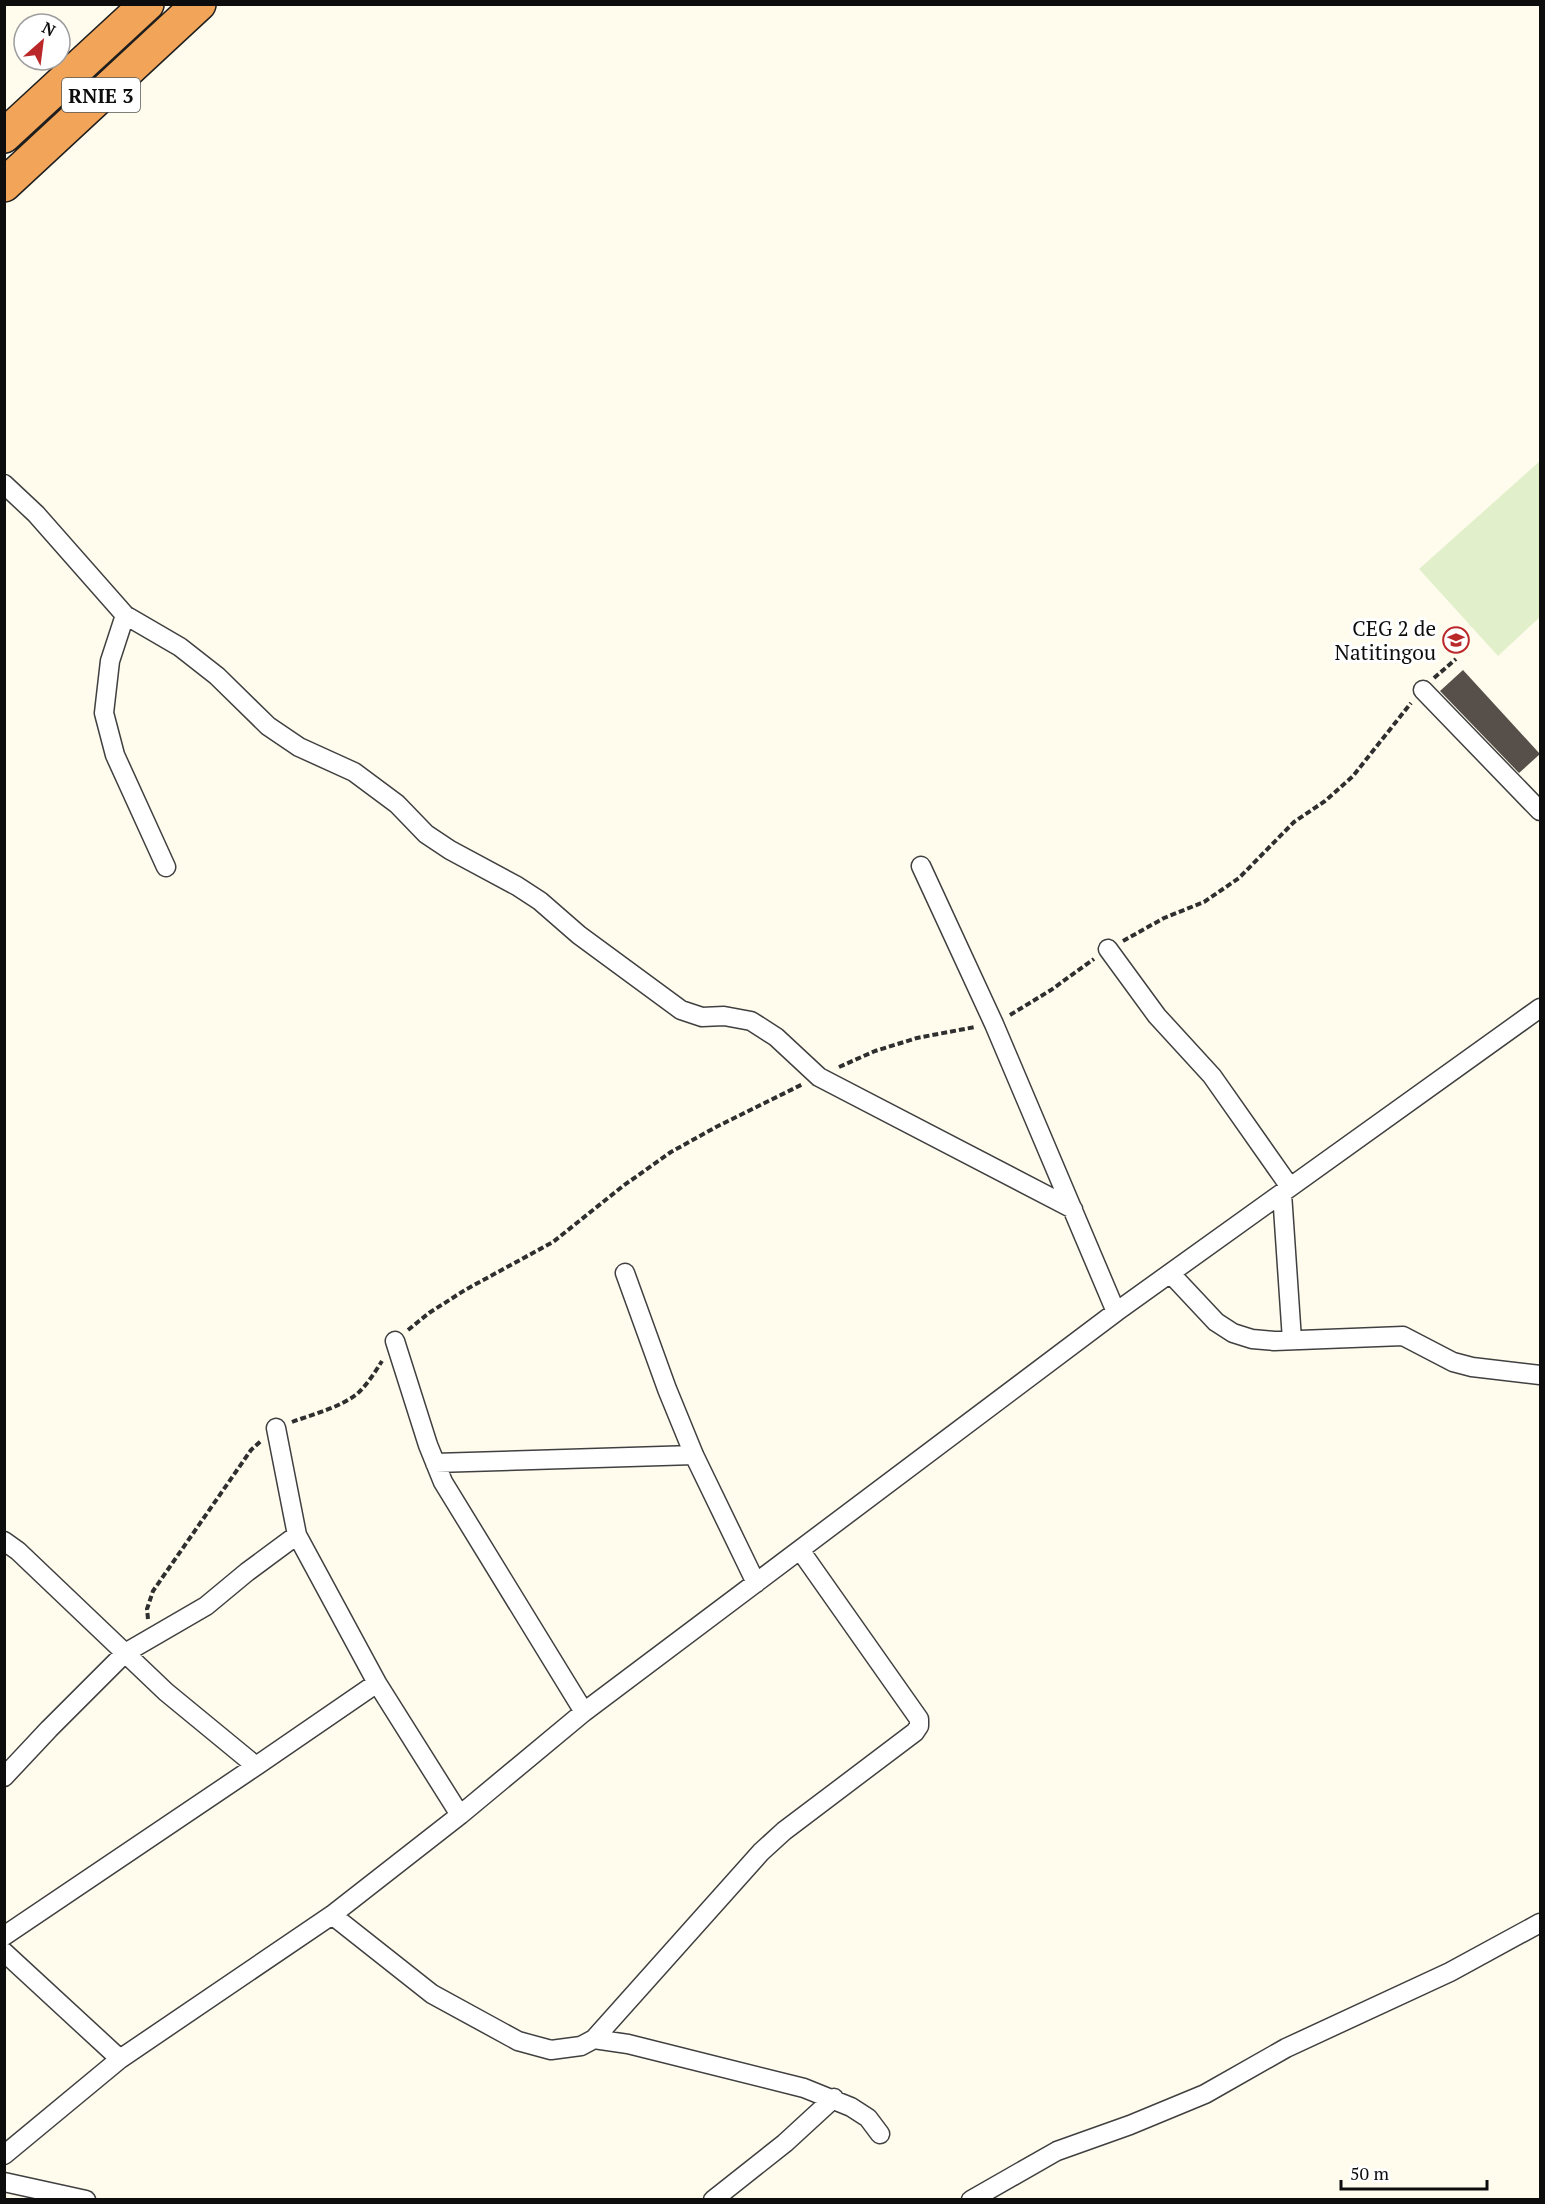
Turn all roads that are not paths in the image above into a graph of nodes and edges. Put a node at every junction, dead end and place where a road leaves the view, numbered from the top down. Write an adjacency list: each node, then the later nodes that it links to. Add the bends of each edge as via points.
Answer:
1 (147, 4): 3 (highway, RNIE 3)
2 (199, 4): 4 (highway, RNIE 3)
3 (4, 136)
4 (4, 185)
5 (4, 484): 6 (street, via 36,514)
6 (125, 615): 10 (street, via 110,661 104,713 114,755); 14 (street, via 180,647 217,676 268,726 299,747 354,772 397,804 426,834 517,886 681,1010 702,1017 751,1021 776,1037 819,1077)
7 (1423, 690): 8 (street)
8 (1540, 811)
9 (921, 866): 14 (street)
10 (166, 867)
11 (1108, 949): 13 (street, via 1157,1016 1212,1076)
12 (1540, 1008): 13 (street)
13 (1286, 1190): 16 (street); 18 (street)
14 (1073, 1209): 17 (street)
15 (625, 1273): 22 (street)
16 (1171, 1274): 17 (street); 18 (street, via 1216,1322 1233,1333 1252,1339)
17 (1116, 1312): 26 (street)
18 (1292, 1340): 20 (street, via 1403,1336 1463,1364)
19 (395, 1341): 23 (street)
20 (1540, 1375)
21 (276, 1428): 24 (street)
22 (694, 1455): 23 (street); 27 (street)
23 (435, 1463): 30 (street)
24 (297, 1534): 28 (street, via 206,1606); 29 (street)
25 (4, 1541): 28 (street)
26 (800, 1550): 27 (street); 38 (street, via 919,1719 919,1726 761,1852)
27 (756, 1583): 30 (street)
28 (125, 1653): 31 (street); 32 (street)
29 (377, 1683): 31 (street); 33 (street)
30 (584, 1712): 33 (street)
31 (256, 1766): 36 (street)
32 (4, 1777)
33 (460, 1815): 34 (street)
34 (332, 1915): 38 (street, via 432,1994 518,2041 551,2050 581,2046); 39 (street)
35 (1540, 1923): 46 (street, via 1450,1972 1286,2048 1205,2094 1057,2151)
36 (4, 1936)
37 (4, 1952): 39 (street)
38 (594, 2038): 40 (street, via 779,2081)
39 (120, 2059): 42 (street)
40 (834, 2098): 41 (street, via 868,2118); 45 (street)
41 (880, 2134)
42 (4, 2156)
43 (4, 2182): 44 (street)
44 (86, 2199)
45 (714, 2199)
46 (971, 2199)

